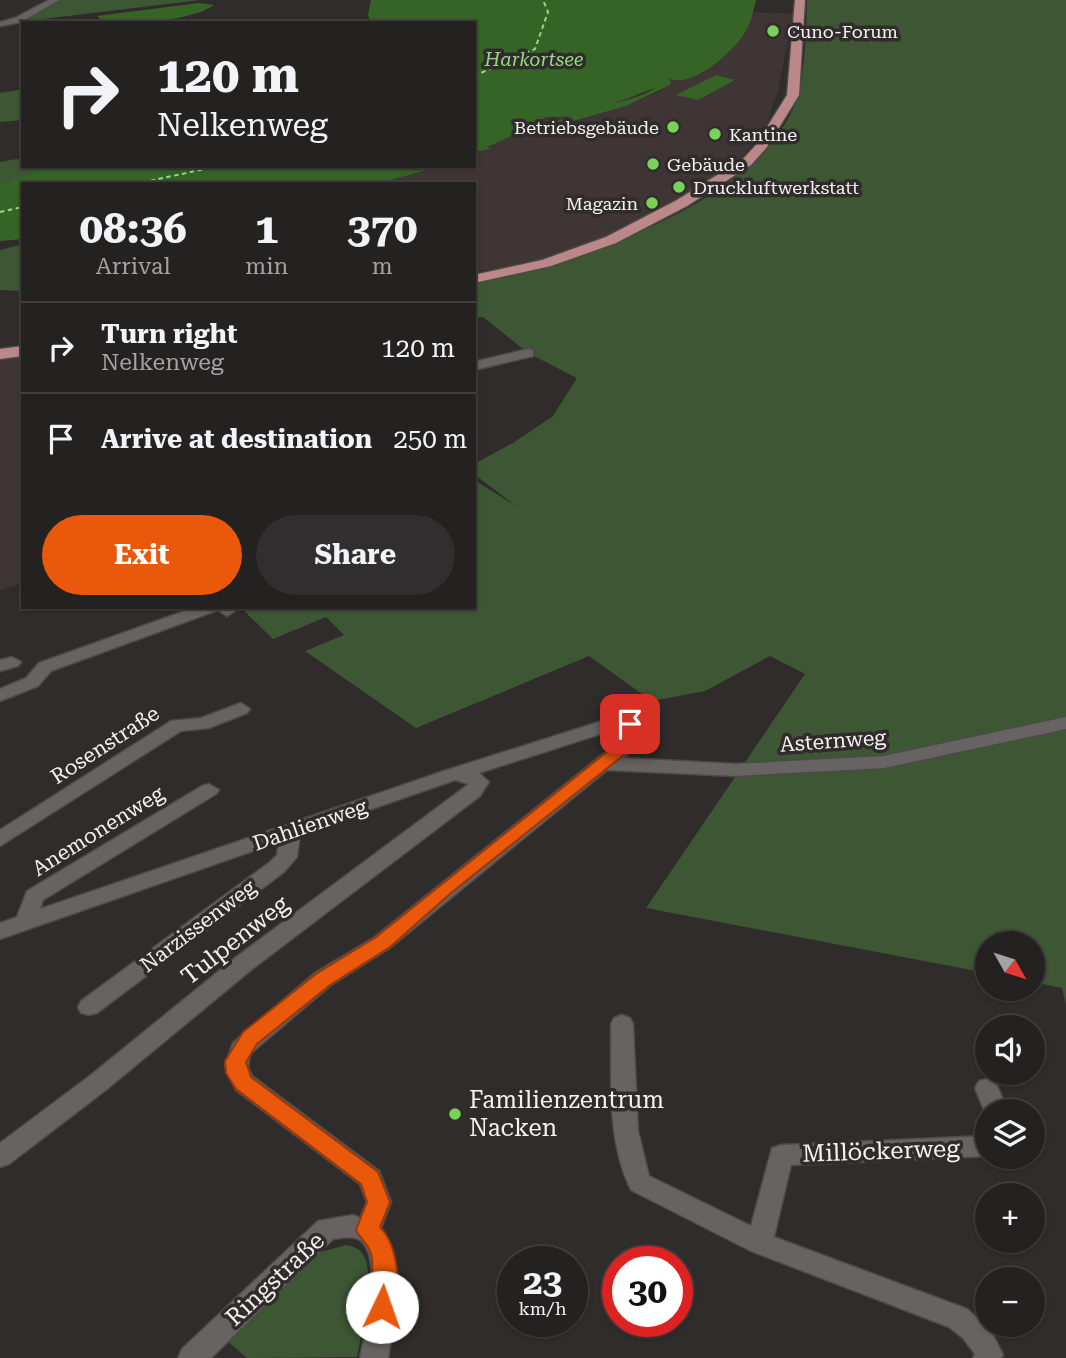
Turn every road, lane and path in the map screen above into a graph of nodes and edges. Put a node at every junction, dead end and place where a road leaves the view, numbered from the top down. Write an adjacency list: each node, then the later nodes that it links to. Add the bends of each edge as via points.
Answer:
1 (55, 0): 3 (street, via 18,20)
2 (800, 0): 4 (main road, via 795,88 761,147 747,162 611,240 546,263)
3 (0, 24)
4 (476, 279)
5 (21, 351): 7 (main road)
6 (528, 353): 8 (street)
7 (0, 354)
8 (476, 366)
9 (218, 609): 10 (street, via 45,667 33,682)
10 (0, 696)
11 (241, 709): 17 (street, Rosenstraße, via 203,724 177,725)
12 (1066, 723): 13 (street, Asternweg, via 884,762 736,770)
13 (601, 765): 14 (street, Dahlienweg, via 636,729 621,721); 26 (street, via 383,942 323,979 241,1049 237,1073 244,1083 370,1178 379,1202)
14 (454, 774): 16 (street, Dahlienweg); 25 (street, Tulpenweg, via 480,782 473,792 243,964)
15 (209, 789): 18 (street, Anemonenweg, via 34,897)
16 (290, 833): 18 (street, Dahlienweg); 20 (street, Narzissenweg, via 287,856 277,867)
17 (0, 839)
18 (26, 922): 19 (street, Dahlienweg)
19 (0, 931)
20 (89, 1007)
21 (622, 1024): 27 (street, via 633,1173 640,1183)
22 (987, 1088): 23 (street)
23 (991, 1099)
24 (975, 1147): 27 (street, Millöckerweg, via 781,1155)
25 (0, 1157)
26 (368, 1230): 29 (street, Ringstraße, via 350,1225 327,1229); 30 (street, via 380,1243 384,1259)
27 (760, 1243): 28 (street, via 958,1318 974,1329)
28 (988, 1356)
29 (192, 1358)
30 (374, 1358)

